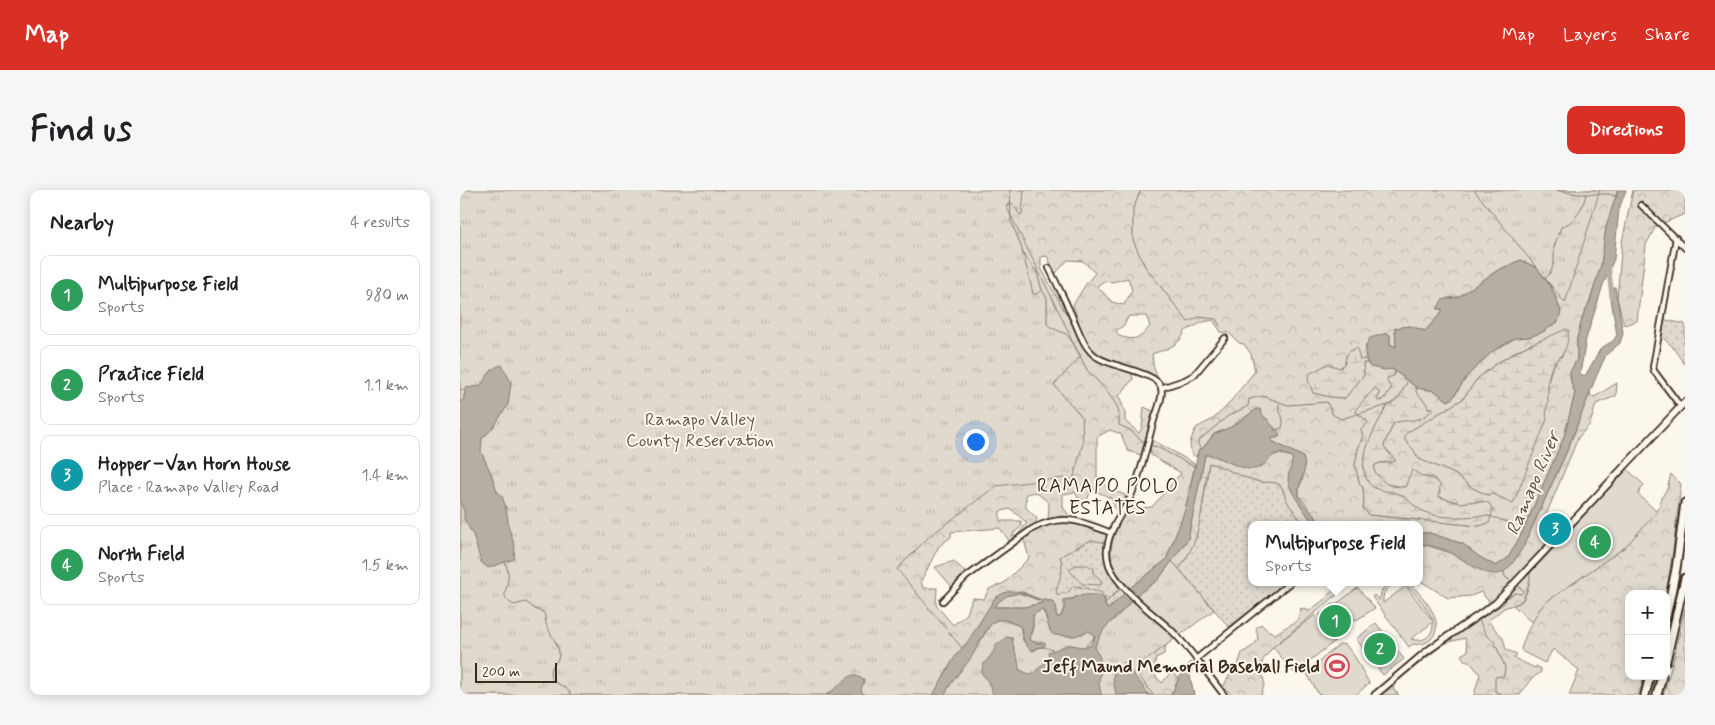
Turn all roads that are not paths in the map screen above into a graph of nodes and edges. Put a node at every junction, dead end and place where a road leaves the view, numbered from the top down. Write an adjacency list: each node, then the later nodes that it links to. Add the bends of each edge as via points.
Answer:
1 (1641, 205): 2 (street)
2 (1676, 238): 3 (street); 7 (street, via 1653,367)
3 (1685, 248)
4 (1049, 268): 6 (street, via 1090,351 1103,361 1147,376 1158,382)
5 (1225, 338): 6 (street, via 1194,375)
6 (1161, 388): 9 (street, via 1135,487)
7 (1683, 405): 19 (main road, via 1496,603 1434,646)
8 (1685, 503): 12 (highway)
9 (1111, 534): 13 (street, via 1077,520 1043,523 966,577); 15 (street, via 1107,548 1114,574)
10 (1685, 578): 14 (highway)
11 (1286, 586): 15 (street)
12 (1670, 598)
13 (942, 601)
14 (1670, 644)
15 (1196, 659): 18 (street)
16 (1649, 680): 20 (highway)
17 (1661, 680): 21 (highway)
18 (1224, 695)
19 (1375, 695)
20 (1645, 695)
21 (1657, 695)

